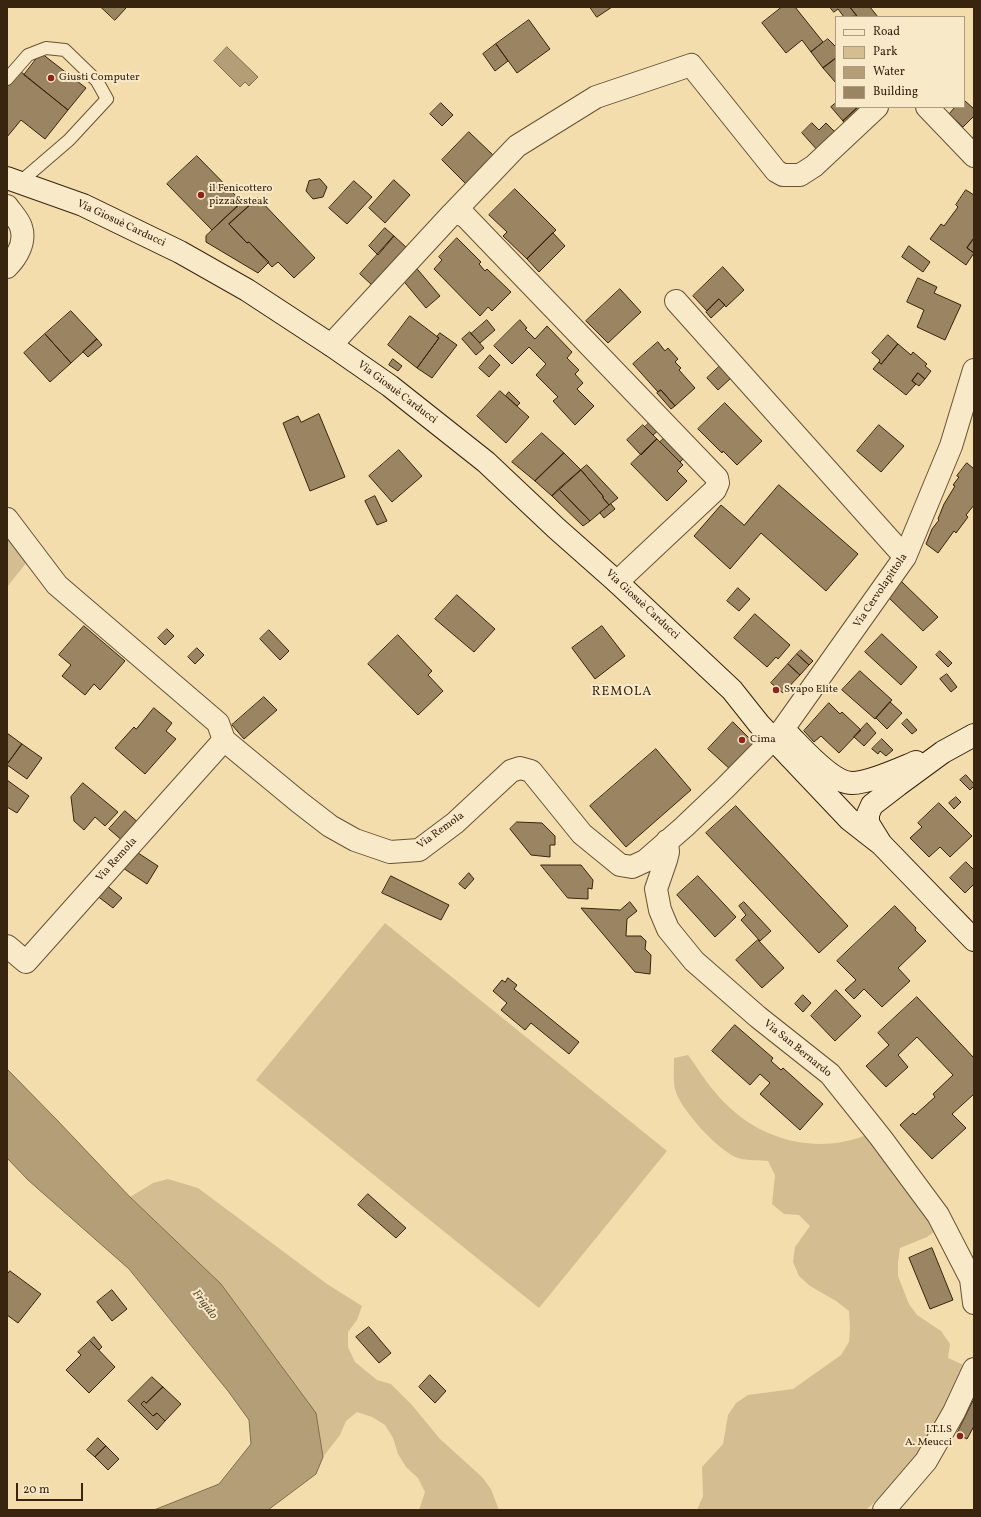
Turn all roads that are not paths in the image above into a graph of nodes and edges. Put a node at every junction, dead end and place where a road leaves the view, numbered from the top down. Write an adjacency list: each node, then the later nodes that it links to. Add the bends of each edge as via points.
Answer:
1 (7, 79): 5 (lane, via 28,55 46,48 65,50 97,81 106,99 69,140)
2 (876, 108): 7 (street, via 814,166 800,175 783,175 776,171 691,65 596,97 517,146)
3 (928, 108): 4 (street)
4 (974, 156)
5 (13, 181): 10 (street, Via Giosuè Carducci, via 83,206 180,252 246,290)
6 (7, 206): 8 (street, via 21,227 23,240)
7 (452, 214): 10 (street); 14 (street, via 466,217 717,478 715,490)
8 (7, 267)
9 (676, 301): 13 (street)
10 (331, 345): 14 (street, Via Giosuè Carducci, via 390,386 486,462)
11 (974, 370): 13 (street, Via Cervolapittola, via 951,446)
12 (7, 519): 17 (street, via 56,585 218,723)
13 (905, 557): 15 (street, Via Cervolapittola)
14 (617, 582): 15 (street, Via Giosuè Carducci, via 732,690 759,724)
15 (778, 734): 18 (street, Via Giosuè Carducci, via 831,775 851,783 876,778); 19 (street, Via Remola, via 725,788); 20 (street, Via Giosuè Carducci, via 849,819)
16 (974, 735): 18 (street)
17 (224, 740): 19 (street, Via Remola, via 330,826 355,840 390,852 419,850 455,823 511,771 520,768 531,771 582,834 620,865 632,867 645,861); 24 (street, Via Remola, via 26,962)
18 (943, 752): 20 (street, Via Giosuè Carducci, via 872,805 868,823)
19 (667, 841): 25 (street, Via San Bernardo, via 668,852 656,889 660,910 668,929 694,961 758,1018 830,1074 938,1215 971,1279)
20 (881, 844): 21 (street, Via Giosuè Carducci)
21 (946, 911): 22 (street, Via Giosuè Carducci); 23 (street, Via Giosuè Carducci)
22 (974, 921)
23 (974, 940)
24 (7, 946)
25 (974, 1304)
26 (974, 1369): 27 (street, via 954,1412 926,1461)
27 (884, 1510)

